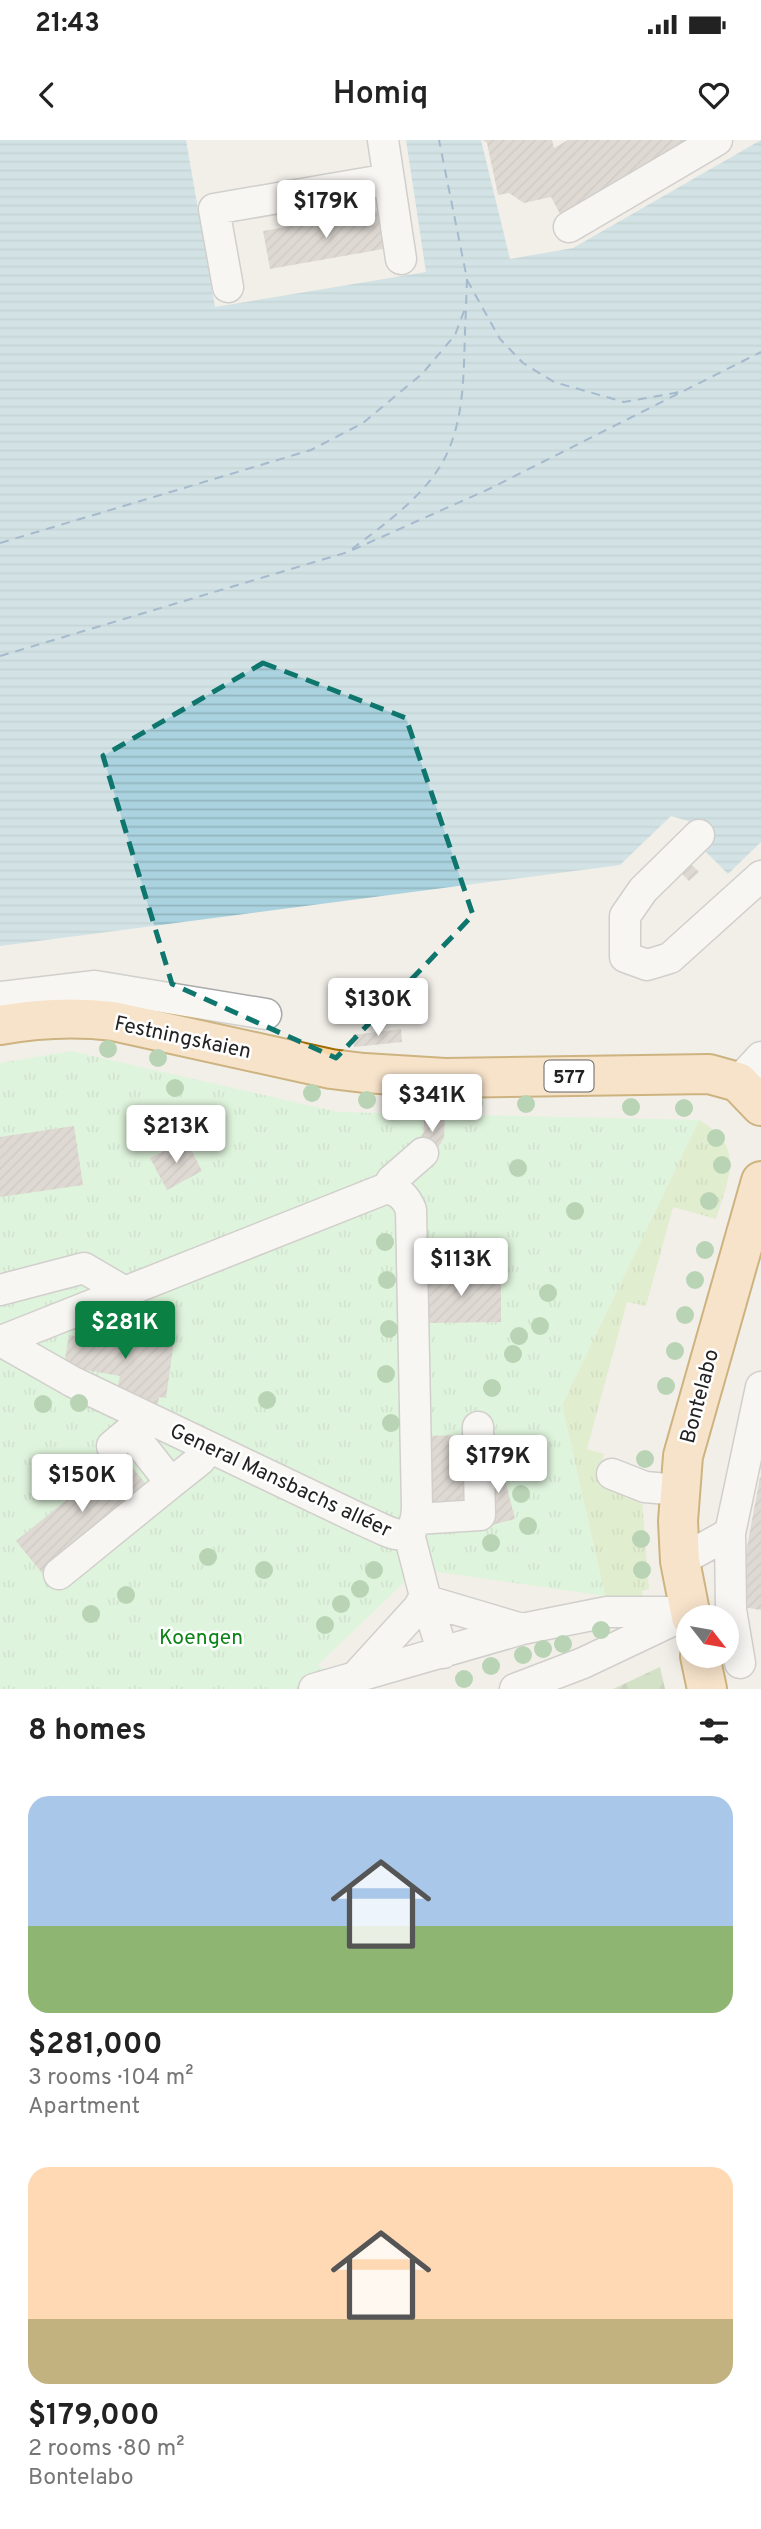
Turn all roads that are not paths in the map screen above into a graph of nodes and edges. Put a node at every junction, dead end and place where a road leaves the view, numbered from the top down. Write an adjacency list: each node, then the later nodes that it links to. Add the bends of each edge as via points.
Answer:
1 (383, 140): 3 (lane)
2 (717, 140): 4 (lane)
3 (389, 179): 5 (lane); 6 (lane, via 214,209)
4 (569, 227)
5 (401, 259)
6 (228, 287)
7 (699, 835): 8 (lane, via 643,890 625,916 625,957 647,965 670,958)
8 (761, 876)
9 (0, 996): 10 (lane, via 95,986)
10 (266, 1014)
11 (0, 1025): 12 (main road, Festningskaien / 577, via 43,1017 102,1020 365,1073 445,1078 709,1073)
12 (753, 1082)
13 (423, 1153): 15 (lane)
14 (761, 1181): 25 (main road, Bontelabo, via 689,1427)
15 (387, 1188): 17 (lane, General Mansbachs alléer); 26 (lane, General Mansbachs alléer, via 407,1200 411,1210)
16 (0, 1290): 17 (lane, via 84,1268)
17 (125, 1292): 18 (lane, General Mansbachs alléer)
18 (0, 1341): 22 (lane, General Mansbachs alléer, via 86,1379)
19 (761, 1387): 27 (lane)
20 (478, 1427): 26 (lane, via 468,1519)
21 (112, 1446): 24 (lane, via 130,1431)
22 (210, 1448): 24 (lane); 26 (lane, General Mansbachs alléer, via 399,1536)
23 (612, 1474): 25 (lane, via 645,1486)
24 (171, 1483): 29 (lane)
25 (679, 1490): 28 (main road, Bontelabo)
26 (412, 1527): 30 (lane)
27 (730, 1533): 28 (lane); 36 (lane, via 731,1610)
28 (680, 1561): 31 (main road, Bontelabo)
29 (59, 1574)
30 (425, 1596): 34 (lane, via 431,1602); 35 (lane); 38 (lane)
31 (689, 1605)
32 (676, 1614): 34 (lane, via 607,1612)
33 (676, 1622): 40 (lane)
34 (522, 1629): 35 (lane)
35 (443, 1653): 38 (lane)
36 (751, 1663): 37 (lane)
37 (704, 1672)
38 (357, 1675): 39 (lane)
39 (314, 1689)
40 (514, 1689)

